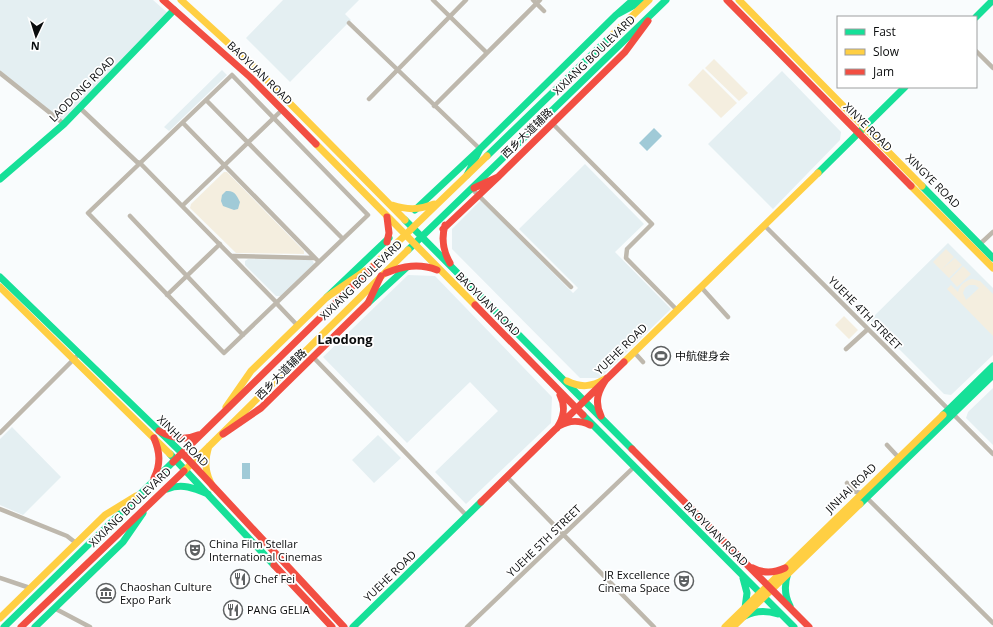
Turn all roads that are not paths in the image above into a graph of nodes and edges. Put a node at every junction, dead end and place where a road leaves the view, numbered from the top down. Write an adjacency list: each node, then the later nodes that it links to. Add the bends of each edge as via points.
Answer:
1 (163, 0): 13 (main road, BAOYUAN ROAD)
2 (433, 0): 18 (street)
3 (466, 0): 18 (street)
4 (633, 0): 16 (main road)
5 (644, 0): 16 (main road, 西乡大道辅路)
6 (649, 0): 41 (main road, XIXIANG BOULEVARD)
7 (666, 0): 15 (main road, XIXIANG BOULEVARD)
8 (727, 0): 36 (main road, XINYE ROAD)
9 (739, 0): 35 (main road, XINGYE ROAD)
10 (993, 0): 17 (main road)
11 (183, 1): 45 (main road, BAOYUAN ROAD, via 251,64)
12 (537, 1): 14 (street); 21 (street)
13 (174, 10): 29 (main road, LAODONG ROAD); 30 (main road, BAOYUAN ROAD, via 250,77)
14 (544, 11)
15 (654, 12): 34 (main road, 西乡大道辅路, via 625,52); 44 (main road, XIXIANG BOULEVARD)
16 (616, 15): 38 (main road, 西乡大道辅路)
17 (977, 16)
18 (450, 17): 21 (street); 23 (street)
19 (349, 23): 23 (street)
20 (977, 52): 22 (street)
21 (487, 53): 28 (street)
22 (993, 68)
23 (397, 70): 26 (street); 28 (street)
24 (0, 73): 33 (street)
25 (904, 88): 35 (main road, YUEHE ROAD)
26 (369, 99)
27 (206, 100): 31 (street, via 232,75); 32 (street); 37 (street)
28 (434, 106): 38 (street)
29 (80, 108): 33 (main road, LAODONG ROAD); 39 (street)
30 (282, 110): 31 (street); 48 (main road, BAOYUAN ROAD)
31 (273, 118): 37 (street); 62 (street, via 368,215)
32 (183, 123): 39 (street); 40 (street)
33 (64, 124): 43 (main road, LAODONG ROAD)
34 (552, 124): 42 (main road, 西乡大道辅路); 85 (street, via 652,224 626,249 626,258)
35 (864, 127): 36 (main road, YUEHE ROAD); 65 (main road, XINGYE ROAD)
36 (858, 133): 55 (main road, YUEHE ROAD); 72 (main road, XINYE ROAD)
37 (248, 143): 40 (street); 62 (street)
38 (480, 150): 41 (main road, 西乡大道辅路); 52 (main road)
39 (140, 163): 51 (street); 81 (street, via 88,213)
40 (224, 165): 51 (street); 67 (street)
41 (467, 175): 47 (main road, XIXIANG BOULEVARD)
42 (498, 177): 44 (main road, 西乡大道辅路); 46 (main road)
43 (0, 179)
44 (472, 188): 46 (street); 50 (main road, XIXIANG BOULEVARD)
45 (380, 195): 48 (main road, via 380,203); 49 (main road, BAOYUAN ROAD)
46 (478, 196): 57 (main road); 79 (street)
47 (444, 198): 52 (main road); 56 (main road, XIXIANG BOULEVARD)
48 (373, 202): 54 (main road, BAOYUAN ROAD)
49 (389, 205): 52 (main road); 56 (main road, BAOYUAN ROAD)
50 (455, 205): 57 (main road); 60 (main road, XIXIANG BOULEVARD)
51 (182, 206): 63 (street)
52 (415, 210)
53 (130, 216): 75 (street)
54 (387, 217): 59 (main road, BAOYUAN ROAD); 61 (main road)
55 (765, 226): 80 (main road, YUEHE ROAD); 88 (street, YUEHE 4TH STREET)
56 (412, 228): 59 (main road, XIXIANG BOULEVARD); 60 (main road, BAOYUAN ROAD)
57 (443, 229): 73 (main road, via 444,251)
58 (993, 232): 65 (street)
59 (405, 235): 64 (main road, BAOYUAN ROAD); 71 (main road, XIXIANG BOULEVARD)
60 (421, 237): 64 (main road, XIXIANG BOULEVARD); 73 (main road, BAOYUAN ROAD)
61 (388, 238): 71 (main road); 82 (main road)
62 (343, 239): 69 (street)
63 (220, 244): 66 (street); 75 (street)
64 (414, 244): 74 (main road, XIXIANG BOULEVARD); 77 (main road, BAOYUAN ROAD)
65 (980, 244): 68 (main road, XINGYE ROAD)
66 (232, 256): 67 (street); 83 (street)
67 (315, 258): 69 (street)
68 (993, 258)
69 (319, 262): 83 (street)
70 (407, 266): 74 (main road); 77 (main road, via 431,268); 84 (main road)
71 (372, 267): 82 (main road, 西乡大道辅路); 103 (main road, XIXIANG BOULEVARD)
72 (993, 268)
73 (455, 272): 97 (main road, BAOYUAN ROAD)
74 (382, 275): 84 (main road, 西乡大道辅路); 111 (main road, XIXIANG BOULEVARD)
75 (186, 276): 81 (street); 89 (street)
76 (0, 277): 92 (main road, XINHU ROAD)
77 (448, 279): 99 (main road, BAOYUAN ROAD)
78 (0, 287): 92 (main road, XINHU ROAD)
79 (571, 287)
80 (701, 287): 85 (main road, YUEHE ROAD); 86 (street)
81 (167, 294): 89 (street, via 224,353)
82 (327, 297): 87 (main road, 西乡大道辅路)
83 (277, 302): 87 (street); 89 (street)
84 (368, 303): 93 (main road, 西乡大道辅路)
85 (677, 310): 91 (main road, YUEHE ROAD)
86 (728, 317)
87 (298, 326): 103 (main road, 西乡大道辅路, via 251,371)
88 (868, 329): 90 (street); 102 (street, YUEHE 4TH STREET)
89 (243, 335)
90 (846, 349)
91 (634, 352): 94 (street); 98 (main road, YUEHE ROAD)
92 (76, 357): 107 (main road, XINHU ROAD); 109 (street); 110 (main road, XINHU ROAD)
93 (313, 358): 111 (main road, 西乡大道辅路, via 261,408); 130 (street)
94 (643, 362)
95 (993, 366): 102 (main road, JINHAI ROAD)
96 (993, 375): 102 (main road, JINHAI ROAD)
97 (559, 376): 98 (main road, via 575,385 586,387); 100 (main road, BAOYUAN ROAD)
98 (607, 378): 100 (main road, YUEHE ROAD); 104 (main road, via 596,400 598,410)
99 (549, 381): 101 (main road, BAOYUAN ROAD); 105 (main road, via 564,406 563,416)
100 (584, 401): 101 (main road, YUEHE ROAD); 104 (main road, BAOYUAN ROAD)
101 (576, 408): 105 (main road, YUEHE ROAD); 106 (main road, BAOYUAN ROAD)
102 (950, 411): 114 (street, YUEHE 4TH STREET); 115 (main road, JINHAI ROAD)
103 (220, 416): 108 (main road, XIXIANG BOULEVARD)
104 (609, 426): 133 (main road, BAOYUAN ROAD)
105 (557, 428): 106 (main road, via 577,420); 120 (main road, YUEHE ROAD)
106 (597, 430): 118 (main road, BAOYUAN ROAD)
107 (159, 431): 108 (main road, via 172,438 182,439 192,438); 113 (main road, XINHU ROAD)
108 (205, 431): 113 (main road, XIXIANG BOULEVARD)
109 (0, 433)
110 (154, 438): 116 (main road, XINHU ROAD); 122 (main road, via 159,451 159,463)
111 (213, 442): 117 (main road, XIXIANG BOULEVARD); 123 (main road, via 204,465)
112 (887, 445): 115 (street)
113 (182, 453): 116 (main road, XIXIANG BOULEVARD); 117 (main road, XINHU ROAD)
114 (993, 454)
115 (901, 459): 127 (main road, JINHAI ROAD)
116 (176, 460): 119 (main road, XINHU ROAD); 122 (main road, XIXIANG BOULEVARD)
117 (191, 463): 119 (main road, XIXIANG BOULEVARD); 123 (main road, XINHU ROAD)
118 (634, 467): 131 (street, YUEHE 5TH STREET); 135 (main road, BAOYUAN ROAD)
119 (185, 469): 125 (main road, XIXIANG BOULEVARD); 126 (main road, XINHU ROAD)
120 (507, 477): 130 (main road, YUEHE ROAD); 131 (street)
121 (847, 483): 127 (street, via 856,492)
122 (149, 486): 124 (main road, XIXIANG BOULEVARD)
123 (214, 487): 152 (main road, XINHU ROAD)
124 (143, 492): 132 (main road, via 105,515); 147 (main road, XIXIANG BOULEVARD)
125 (160, 493): 126 (main road, via 182,485); 128 (main road, XIXIANG BOULEVARD)
126 (208, 494): 151 (main road, XINHU ROAD)
127 (864, 495): 134 (main road, JINHAI ROAD); 146 (street)
128 (148, 505): 140 (main road, via 123,542); 148 (main road, XIXIANG BOULEVARD)
129 (0, 509): 132 (street, via 67,536)
130 (467, 516): 153 (main road, YUEHE ROAD)
131 (563, 535): 154 (street, YUEHE 5TH STREET); 155 (street)
132 (76, 543): 137 (main road)
133 (744, 562): 134 (main road, via 766,573); 138 (main road, BAOYUAN ROAD)
134 (786, 570): 138 (main road, JINHAI ROAD); 142 (main road, via 785,594)
135 (740, 572): 139 (main road, BAOYUAN ROAD); 141 (main road, via 747,590 748,600)
136 (0, 578): 137 (street)
137 (30, 588): 145 (main road)
138 (769, 588): 139 (main road, JINHAI ROAD); 142 (main road, BAOYUAN ROAD)
139 (762, 595): 141 (main road, JINHAI ROAD); 143 (main road, JINHAI ROAD); 144 (main road, BAOYUAN ROAD)
140 (54, 608): 149 (main road); 150 (street)
141 (745, 608): 156 (main road, JINHAI ROAD)
142 (793, 611): 159 (main road, BAOYUAN ROAD)
143 (745, 616): 144 (main road, via 750,612 762,610); 157 (main road, JINHAI ROAD)
144 (783, 617): 158 (main road, BAOYUAN ROAD)
145 (0, 618)
146 (993, 623)
147 (4, 627)
148 (21, 627)
149 (35, 627)
150 (90, 627)
151 (332, 627)
152 (344, 627)
153 (353, 627)
154 (467, 627)
155 (654, 627)
156 (725, 627)
157 (733, 627)
158 (794, 627)
159 (809, 627)

